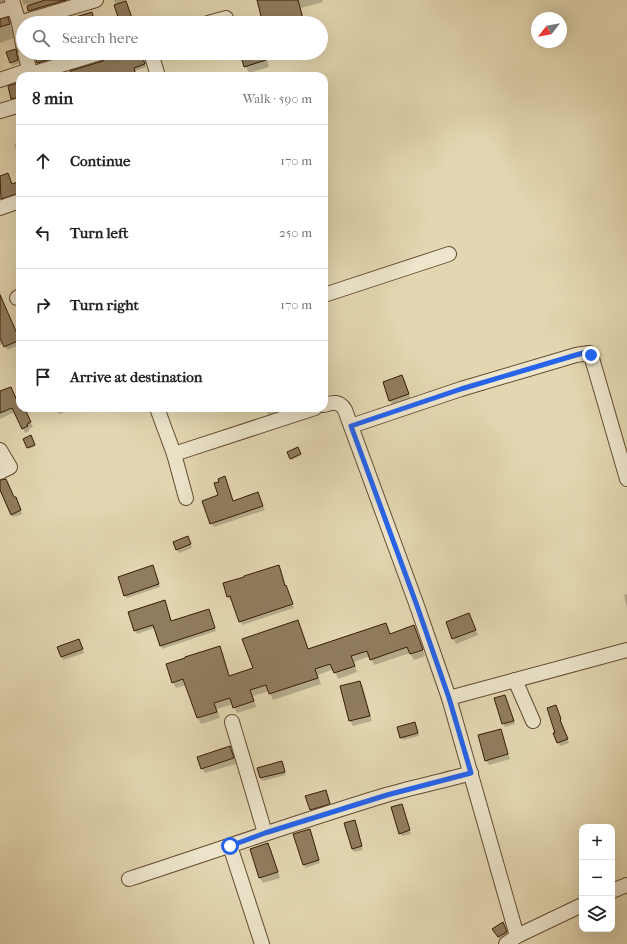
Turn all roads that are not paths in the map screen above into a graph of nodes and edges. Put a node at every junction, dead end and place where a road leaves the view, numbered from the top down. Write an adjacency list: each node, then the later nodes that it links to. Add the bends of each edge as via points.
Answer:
1 (96, 0): 5 (street)
2 (13, 3): 3 (street); 4 (street)
3 (0, 11)
4 (17, 16)
5 (42, 16)
6 (27, 60): 9 (street)
7 (76, 60): 10 (street)
8 (153, 60): 11 (street)
9 (30, 72)
10 (34, 72)
11 (157, 72)
12 (16, 76): 13 (street)
13 (0, 80)
14 (16, 106): 15 (street)
15 (0, 111)
16 (16, 202): 17 (street)
17 (0, 208)
18 (449, 254): 19 (street)
19 (328, 294)
20 (328, 404): 23 (street, via 332,402 343,406)
21 (158, 412): 25 (street)
22 (303, 412): 25 (street)
23 (351, 426): 27 (street, via 461,389 588,353 591,355); 31 (street)
24 (0, 450): 26 (street, via 10,467)
25 (174, 454): 28 (street)
26 (0, 472)
27 (627, 479)
28 (186, 498)
29 (627, 650): 30 (street)
30 (515, 680): 31 (street); 32 (street)
31 (449, 698): 34 (street)
32 (534, 721)
33 (232, 722): 35 (street)
34 (471, 773): 35 (street, via 387,795); 41 (street)
35 (265, 833): 36 (street)
36 (230, 846): 37 (street); 42 (street)
37 (129, 879)
38 (627, 885): 39 (street)
39 (615, 890)
40 (579, 906): 41 (street)
41 (512, 940)
42 (262, 944)

